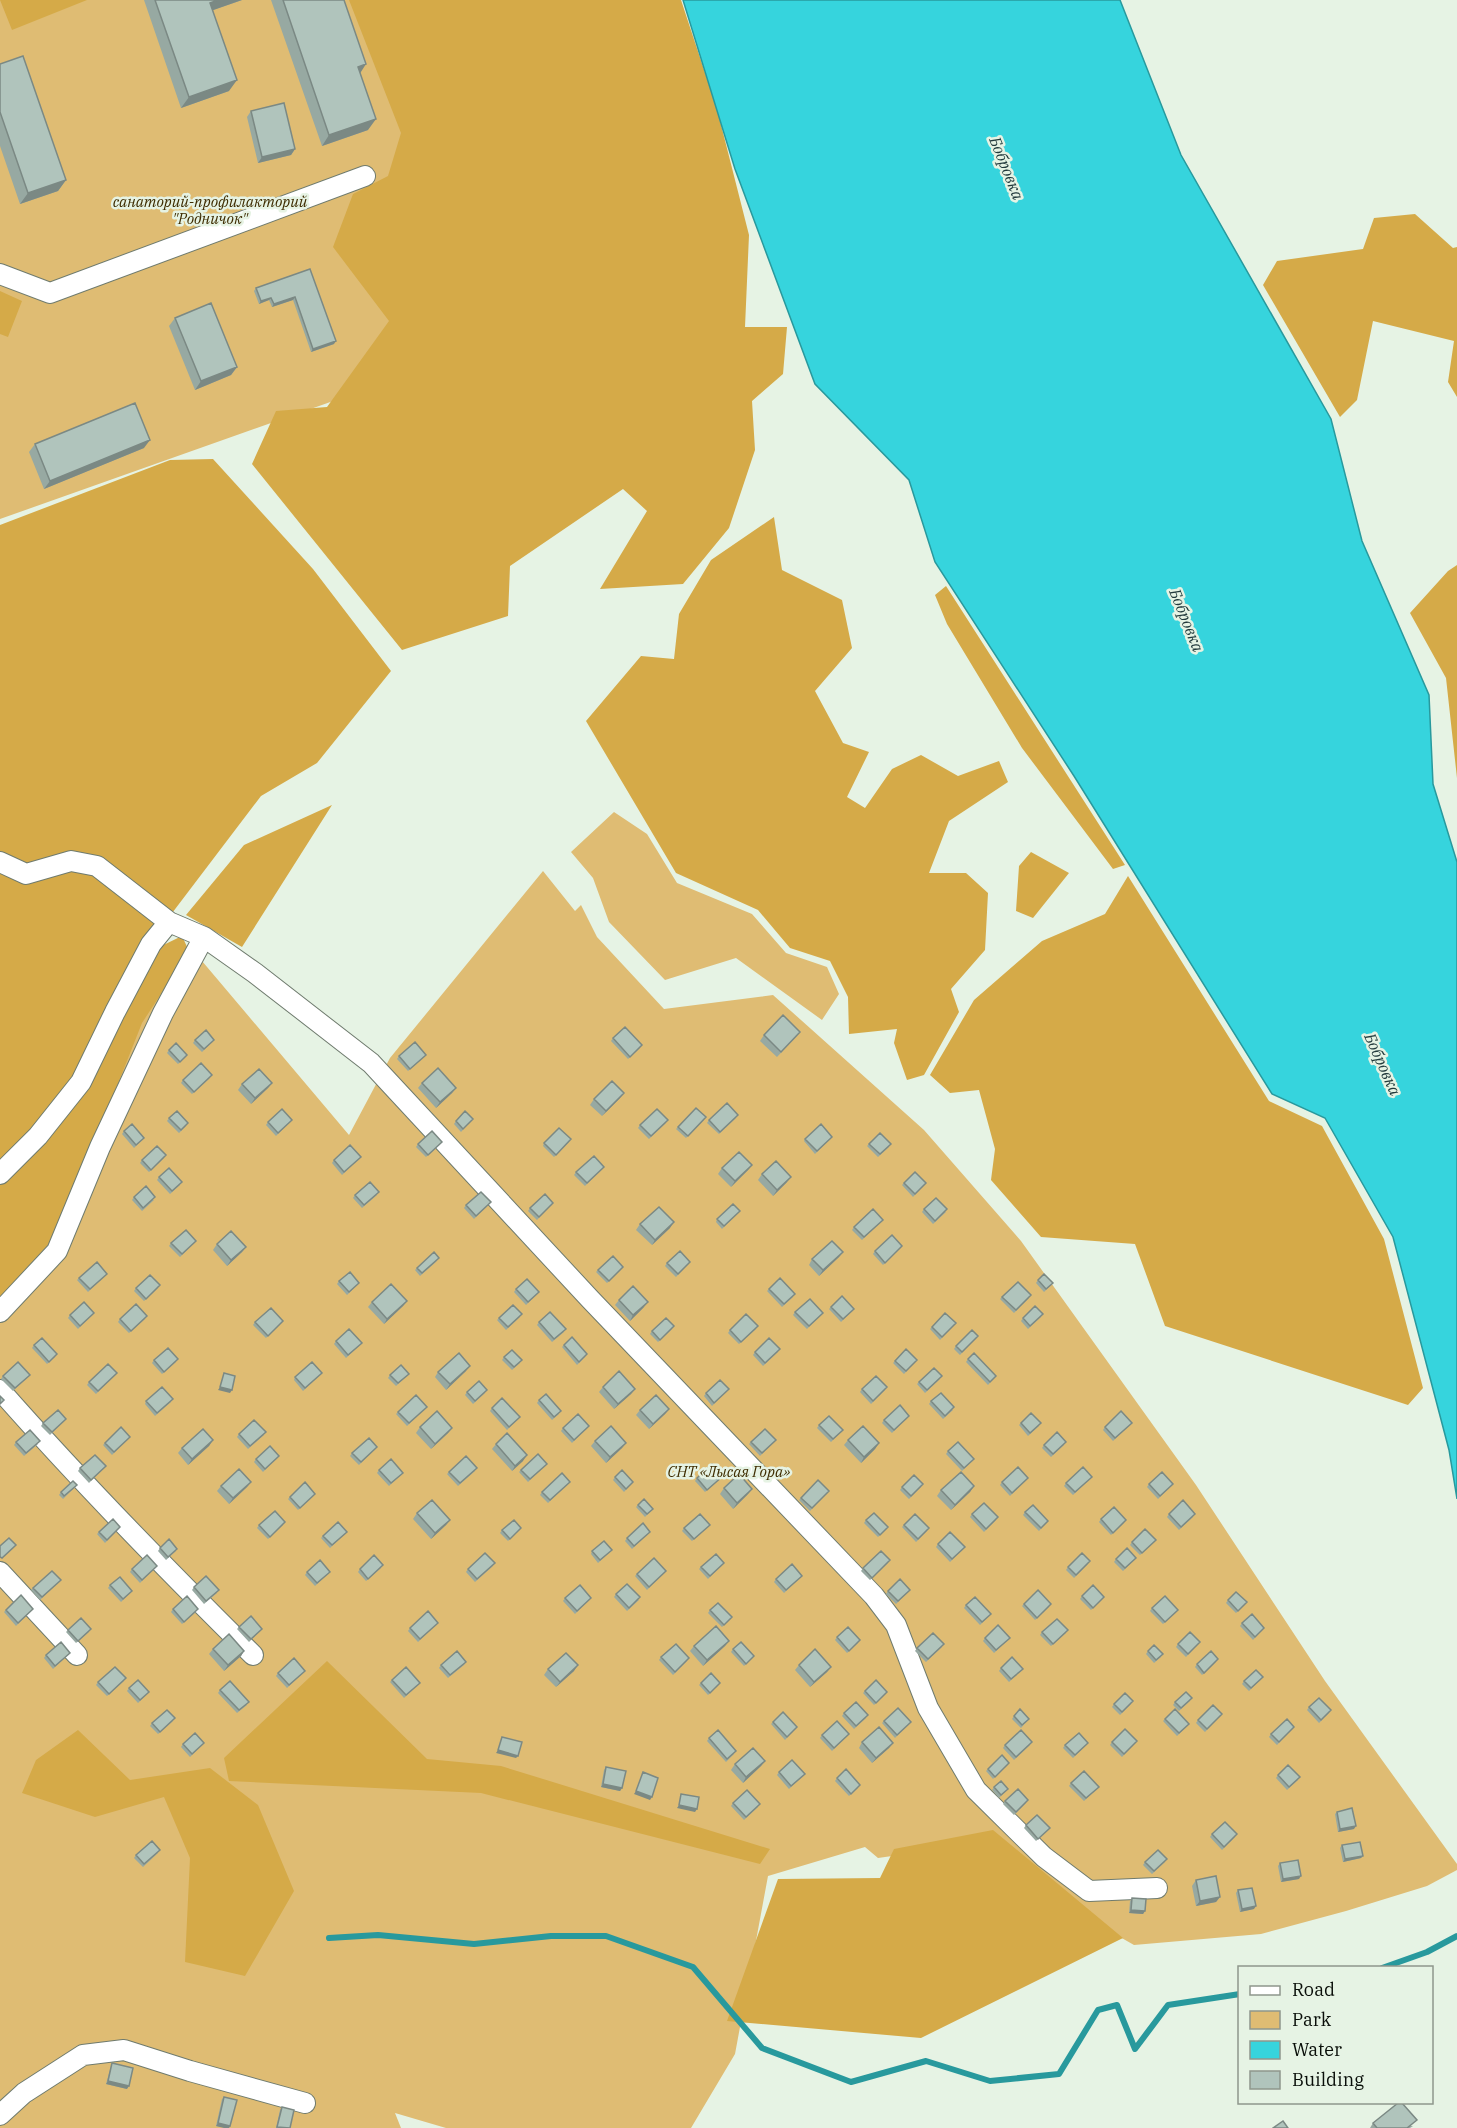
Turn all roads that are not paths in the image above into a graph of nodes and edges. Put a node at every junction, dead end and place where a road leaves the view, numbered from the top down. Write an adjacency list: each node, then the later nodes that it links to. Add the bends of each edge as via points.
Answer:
1 (365, 176): 2 (street, via 50,293)
2 (0, 274)
3 (0, 862): 4 (street, via 26,874 71,861 97,866)
4 (169, 922): 5 (street); 6 (street, via 151,944 81,1082 38,1136)
5 (204, 937): 7 (street, via 163,1013 100,1147 57,1251); 12 (street, via 371,1063 874,1596 896,1625 928,1708 976,1790 1044,1857 1089,1891)
6 (0, 1174)
7 (0, 1312)
8 (0, 1390): 11 (street, via 96,1496)
9 (0, 1572): 10 (street)
10 (77, 1655)
11 (253, 1655)
12 (1157, 1888)
13 (305, 2103): 14 (street, via 124,2050 83,2055 24,2093)
14 (0, 2115)

